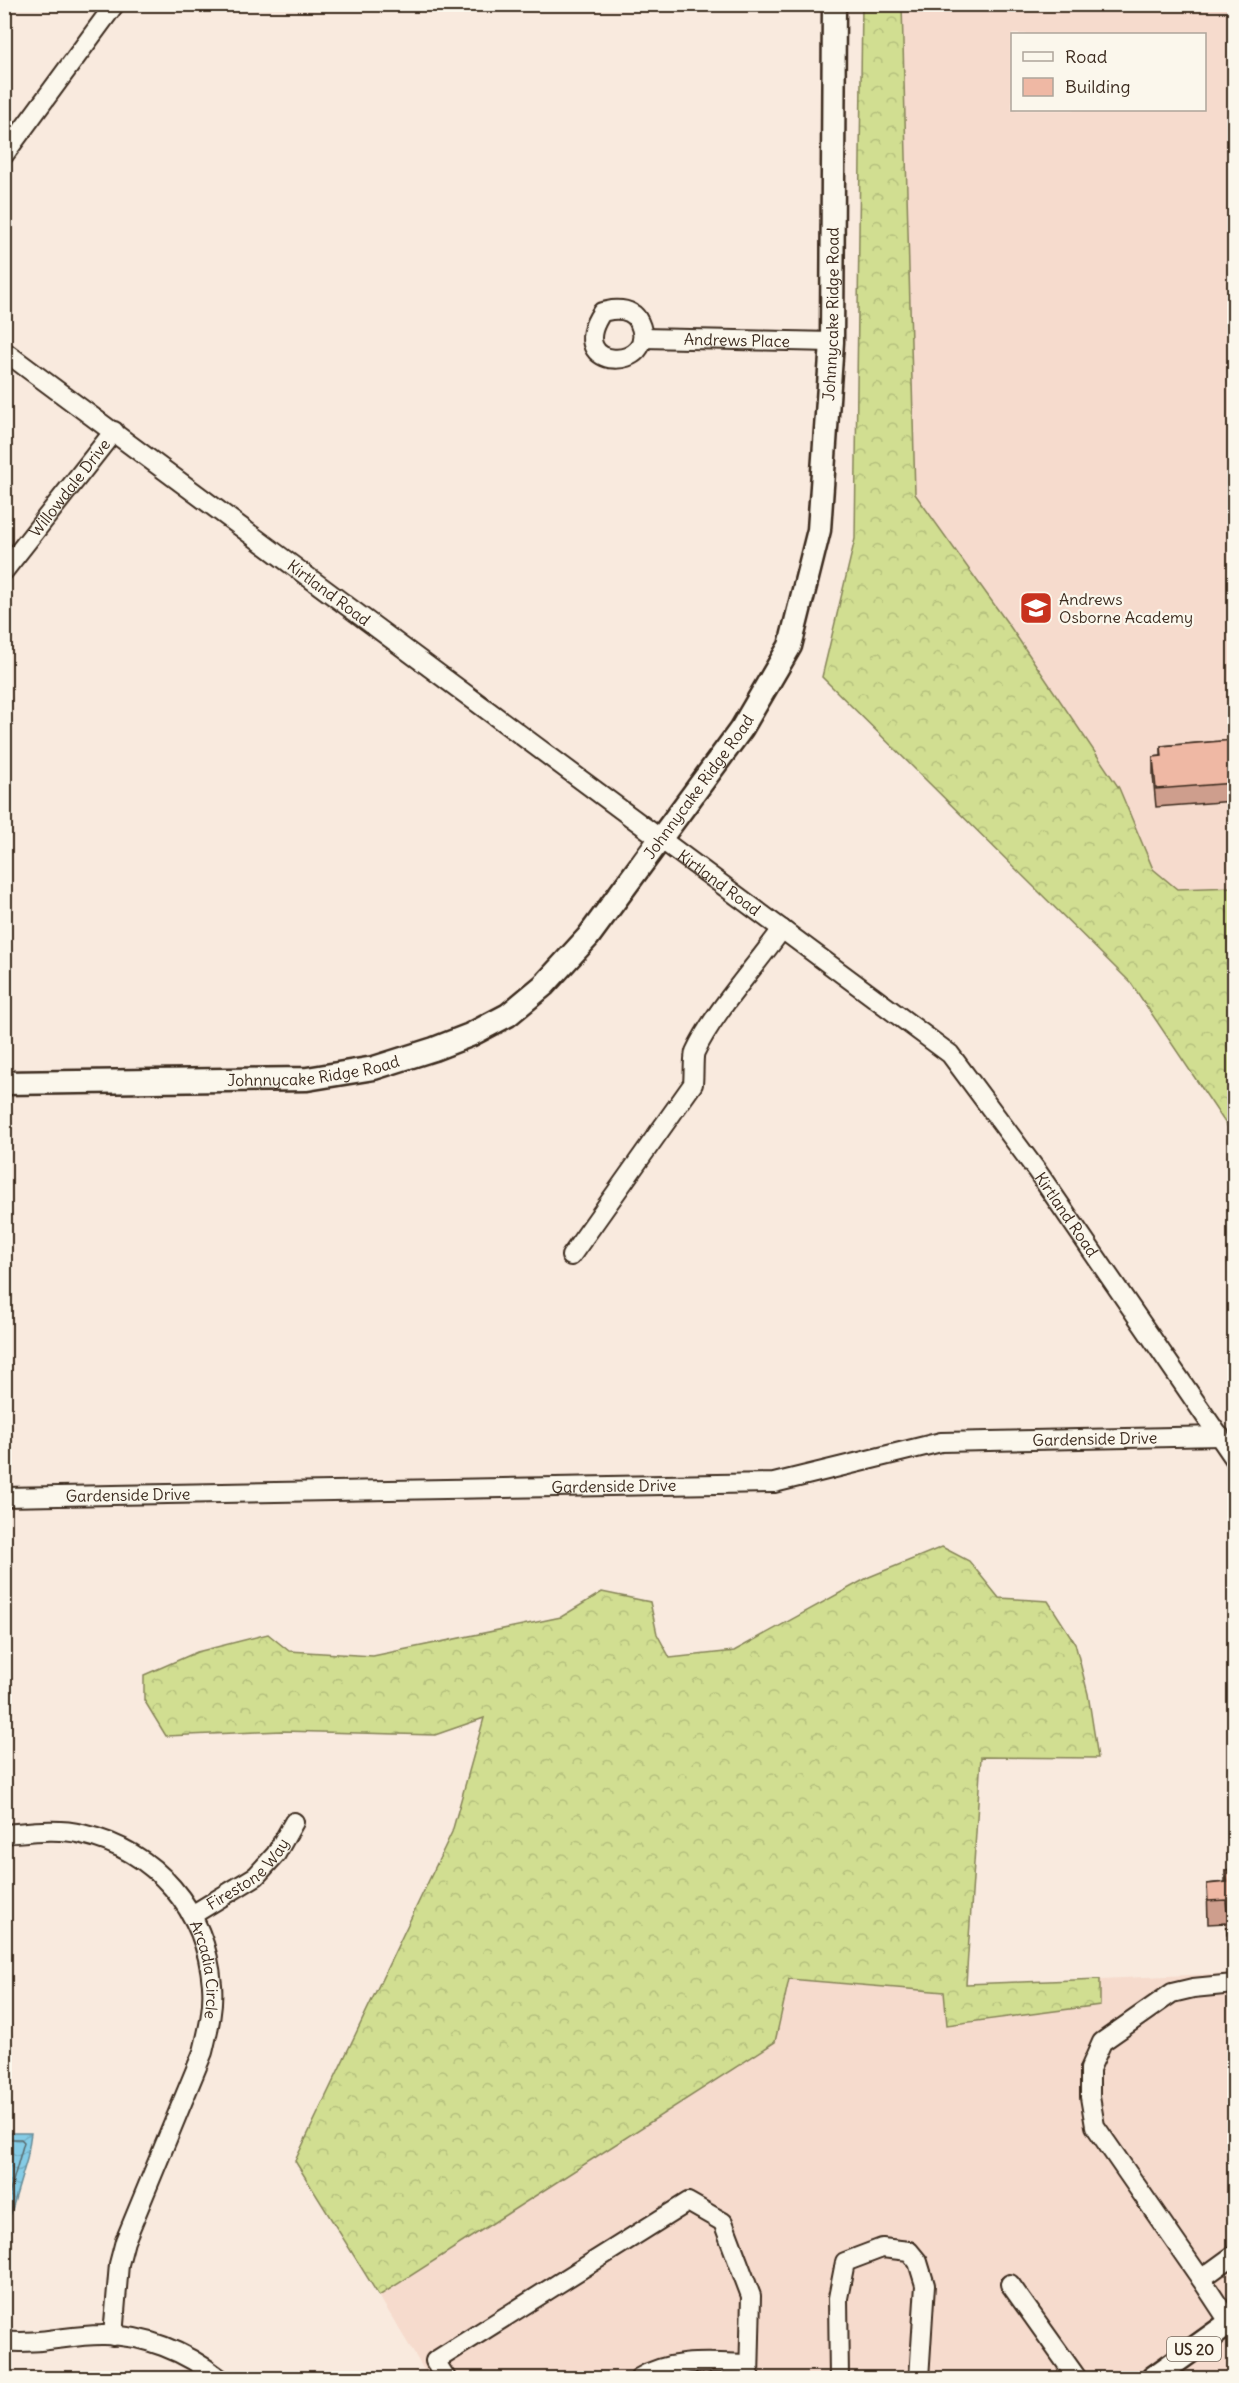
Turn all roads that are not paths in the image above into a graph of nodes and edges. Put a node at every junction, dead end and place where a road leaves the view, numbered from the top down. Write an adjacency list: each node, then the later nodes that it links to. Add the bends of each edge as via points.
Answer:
1 (115, 4): 3 (street)
2 (834, 4): 5 (main road, Johnnycake Ridge Road)
3 (4, 155)
4 (643, 338): 5 (street, Andrews Place)
5 (832, 342): 9 (main road, Johnnycake Ridge Road, via 819,530 790,646 742,728)
6 (4, 351): 7 (street, Kirtland Road)
7 (114, 431): 8 (street, Willowdale Drive); 9 (street, Kirtland Road)
8 (4, 571)
9 (660, 840): 10 (street, Kirtland Road); 11 (main road, Johnnycake Ridge Road, via 588,938 544,985 507,1015 434,1050 374,1068 307,1079)
10 (782, 929): 12 (street, via 716,1017 694,1055 693,1084); 13 (street, Kirtland Road, via 950,1054 1037,1171)
11 (4, 1083)
12 (571, 1256)
13 (1220, 1436): 14 (street, Kirtland Road); 15 (street, Gardenside Drive, via 941,1442 774,1483)
14 (1234, 1458)
15 (4, 1497)
16 (294, 1822): 18 (street, Firestone Way, via 276,1854 256,1876)
17 (4, 1834): 18 (street, Arcadia Circle, via 60,1831 103,1840 150,1866 175,1889)
18 (192, 1915): 24 (street, Arcadia Circle, via 207,1952 213,1987 211,2021 203,2052 125,2241 119,2264)
19 (1234, 1984): 21 (street, via 1172,1993 1102,2042 1090,2069 1095,2126)
20 (1234, 2255): 21 (street)
21 (1201, 2279): 23 (street)
22 (1010, 2283): 33 (street)
23 (1232, 2322): 34 (main road, US 20)
24 (113, 2336): 25 (street); 28 (street, via 150,2341 171,2349)
25 (4, 2341)
26 (696, 2371): 27 (street); 30 (street, via 653,2369)
27 (749, 2371): 29 (street, via 751,2296 723,2222 688,2202 435,2361)
28 (219, 2379)
29 (446, 2379)
30 (639, 2379)
31 (838, 2379): 32 (street, via 838,2298 845,2262 882,2248 909,2251 918,2262 925,2285)
32 (919, 2379)
33 (1077, 2379)
34 (1153, 2379)

